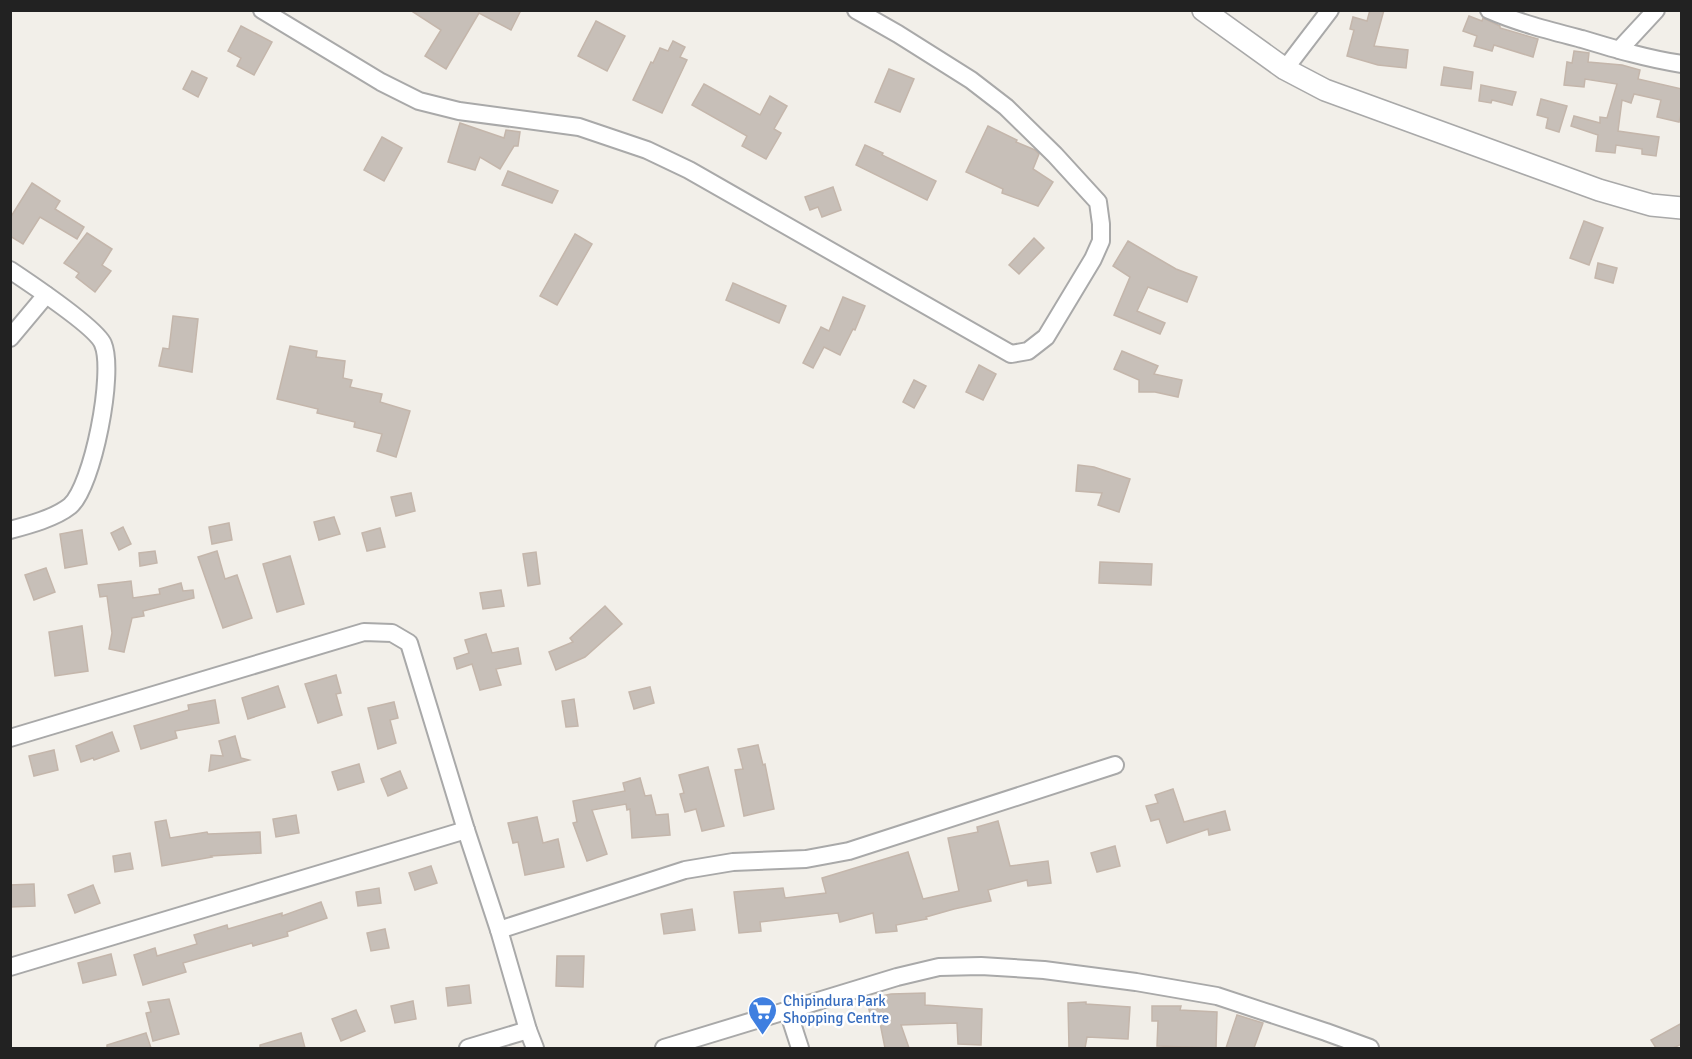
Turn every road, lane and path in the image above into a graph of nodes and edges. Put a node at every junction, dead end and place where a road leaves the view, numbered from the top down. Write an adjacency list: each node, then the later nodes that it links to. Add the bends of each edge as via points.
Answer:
1 (262, 10): 2 (street, via 419,101 459,111 579,127 647,150 689,170 1011,354 1028,351 1046,337 1093,259 1101,241 1098,202 1006,107 962,74)
2 (856, 10)
3 (1203, 10): 9 (street)
4 (1330, 10): 9 (street)
5 (1656, 10): 7 (street)
6 (1494, 11): 7 (street)
7 (1619, 50): 8 (street)
8 (1682, 64)
9 (1285, 69): 10 (street, via 1325,90 1599,190 1651,205)
10 (1682, 207)
11 (10, 270): 12 (street)
12 (46, 295): 13 (street); 14 (street, via 103,342 107,360 103,414 86,480 70,506)
13 (10, 338)
14 (10, 530)
15 (10, 738): 17 (street, via 364,632 392,633 409,643)
16 (1115, 765): 18 (street, via 849,851 685,870)
17 (466, 830): 18 (street); 19 (street)
18 (499, 930): 21 (street)
19 (10, 967)
20 (788, 1011): 24 (street); 25 (street); 26 (street, via 939,967 981,966 1136,982 1216,996)
21 (528, 1030): 22 (street); 23 (street)
22 (468, 1048)
23 (536, 1048)
24 (664, 1048)
25 (800, 1048)
26 (1370, 1048)

